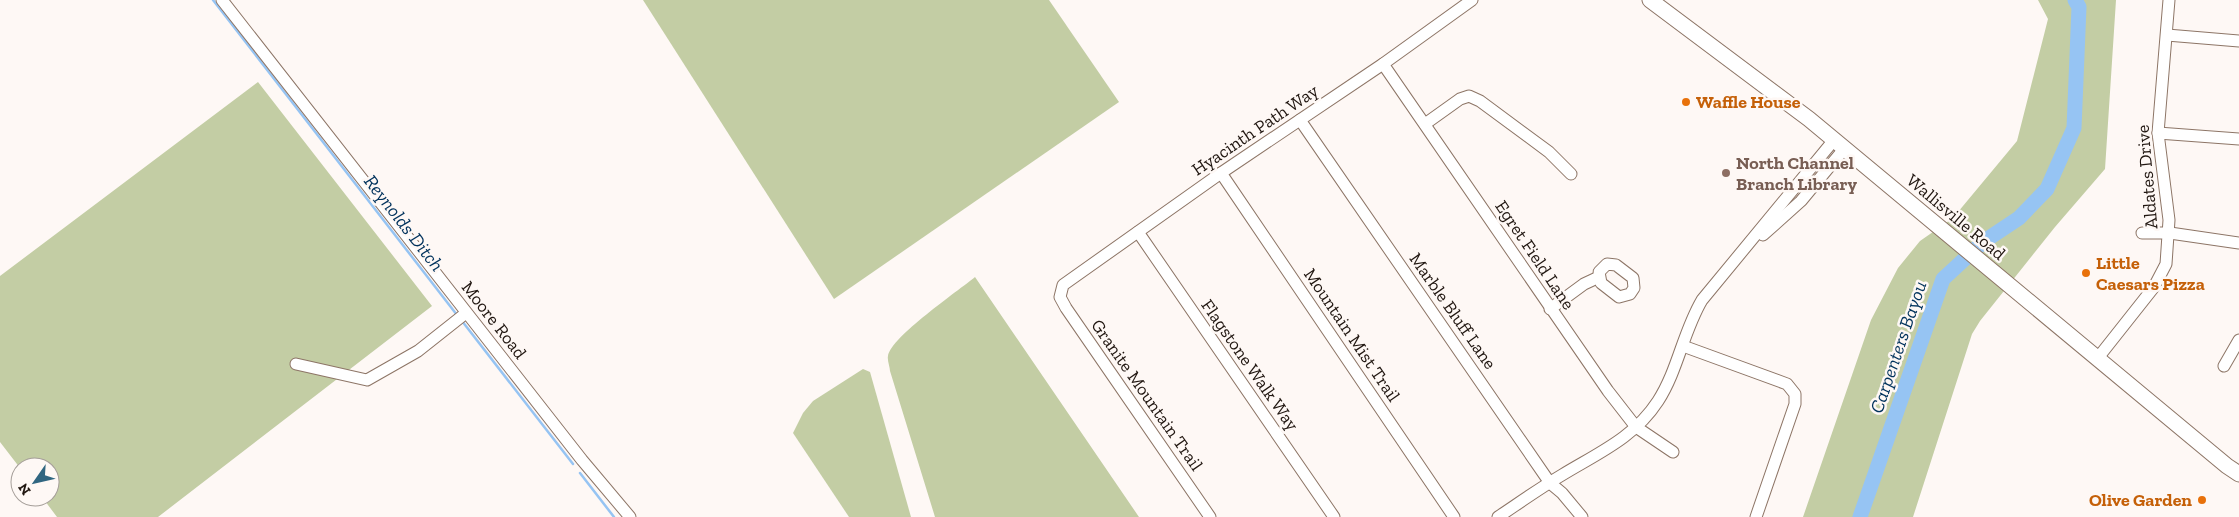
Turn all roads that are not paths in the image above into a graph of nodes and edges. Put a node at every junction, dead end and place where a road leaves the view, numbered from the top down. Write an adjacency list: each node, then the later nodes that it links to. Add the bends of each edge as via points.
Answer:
1 (222, 0): 22 (street, Moore Road)
2 (1472, 0): 7 (street, Hyacinth Path Way)
3 (1650, 0): 12 (main road, Wallisville Road)
4 (2169, 0): 5 (street, Aldates Drive)
5 (2167, 35): 6 (street); 10 (street, Aldates Drive)
6 (2239, 41)
7 (1383, 64): 8 (street, Hyacinth Path Way); 9 (street, Egret Field Lane)
8 (1300, 120): 13 (street, Hyacinth Path Way); 31 (street, Marble Bluff Lane)
9 (1425, 124): 14 (street, via 1469,96 1549,152); 21 (street, Egret Field Lane)
10 (2158, 133): 11 (street); 16 (street, Aldates Drive)
11 (2239, 139)
12 (1839, 145): 24 (street, via 1801,201 1749,244 1702,300); 25 (main road, Wallisville Road)
13 (1222, 173): 15 (street, Hyacinth Path Way); 35 (street, Mountain Mist Trail)
14 (1571, 174)
15 (1138, 232): 20 (street, Hyacinth Path Way, via 1066,281); 34 (street, Flagstone Walk Way)
16 (2170, 233): 17 (street); 18 (street); 25 (street, Aldates Drive, via 2162,276)
17 (2142, 234)
18 (2239, 243)
19 (1598, 277): 21 (street)
20 (1060, 291): 33 (street, Granite Mountain Trail, via 1066,308)
21 (1550, 309): 28 (street, Egret Field Lane)
22 (466, 313): 26 (street, via 418,351 367,380); 32 (street, Moore Road)
23 (2239, 340): 27 (street)
24 (1683, 346): 28 (street, via 1665,390); 38 (street, via 1793,389 1795,404)
25 (2097, 358): 30 (main road, Wallisville Road)
26 (296, 364)
27 (2224, 366)
28 (1636, 427): 29 (street, Egret Field Lane); 31 (street, via 1610,449)
29 (1673, 452)
30 (2237, 477)
31 (1550, 483): 36 (street); 37 (street, Marble Bluff Lane)
32 (630, 517)
33 (1210, 517)
34 (1334, 517)
35 (1454, 517)
36 (1498, 517)
37 (1582, 517)
38 (1756, 517)

